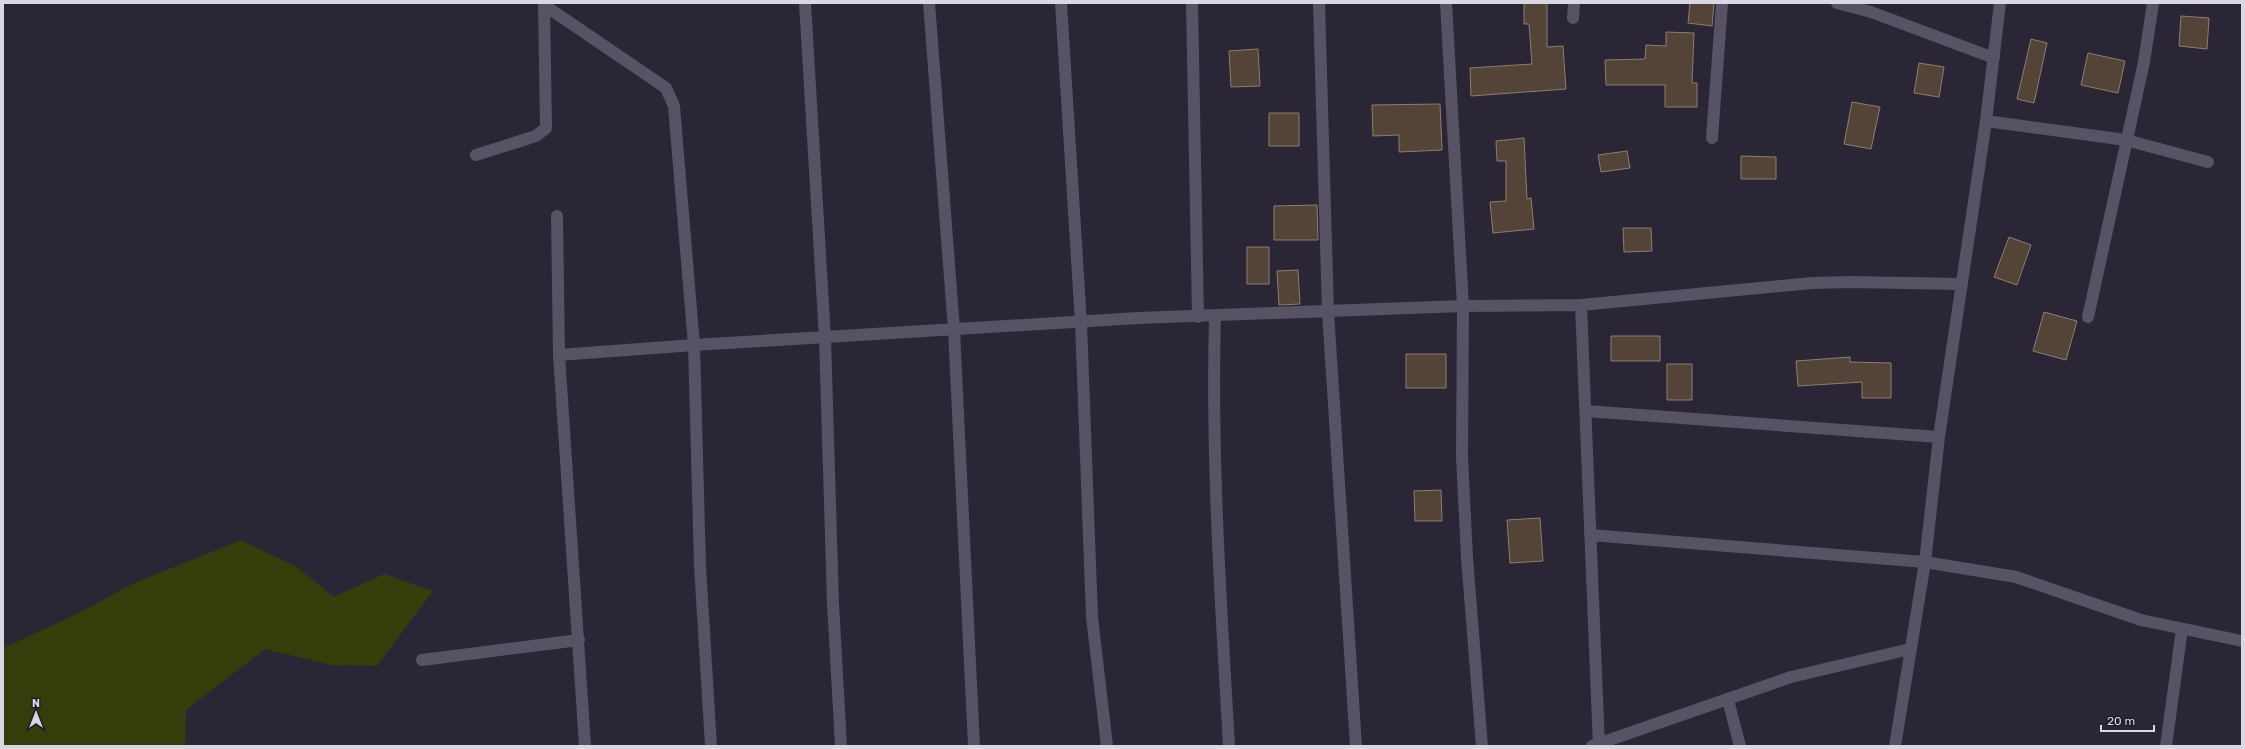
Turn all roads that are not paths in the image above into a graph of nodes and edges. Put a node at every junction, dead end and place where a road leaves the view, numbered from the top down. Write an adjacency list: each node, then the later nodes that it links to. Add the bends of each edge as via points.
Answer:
1 (805, 3): 30 (street)
2 (929, 3): 29 (street)
3 (1061, 3): 28 (street)
4 (1192, 3): 25 (street)
5 (1319, 3): 24 (street)
6 (1446, 3): 23 (street)
7 (1574, 3): 13 (street)
8 (1722, 3): 16 (street)
9 (1837, 3): 14 (street, via 1871,12)
10 (2000, 3): 14 (street)
11 (2153, 3): 17 (street, via 2144,62)
12 (544, 4): 18 (street, via 546,128 536,136); 31 (street, via 666,88 674,106)
13 (1573, 18)
14 (1994, 58): 15 (street)
15 (1986, 121): 17 (street); 21 (street)
16 (1712, 138)
17 (2126, 140): 19 (street); 27 (street)
18 (476, 155)
19 (2208, 162)
20 (558, 216): 32 (street)
21 (1962, 284): 22 (street, via 1812,283); 34 (street)
22 (1581, 305): 23 (street); 33 (street)
23 (1463, 306): 24 (street); 51 (street, via 1462,457)
24 (1328, 312): 26 (street); 50 (street)
25 (1198, 316): 26 (street); 28 (street)
26 (1215, 316): 49 (street, via 1213,398 1216,523)
27 (2088, 316)
28 (1081, 323): 29 (street); 48 (street, via 1092,617)
29 (954, 330): 30 (street); 47 (street)
30 (825, 338): 31 (street); 46 (street, via 833,603)
31 (694, 345): 32 (street); 45 (street, via 700,566)
32 (559, 355): 38 (street)
33 (1586, 411): 34 (street); 35 (street)
34 (1939, 437): 36 (street)
35 (1590, 535): 36 (street); 43 (street)
36 (1925, 562): 37 (street, via 2016,577 2141,620); 40 (street)
37 (2182, 629): 39 (street); 54 (street)
38 (579, 640): 41 (street); 44 (street)
39 (2242, 641)
40 (1910, 649): 42 (street, via 1791,677); 53 (street)
41 (422, 660)
42 (1728, 700): 43 (street); 52 (street)
43 (1596, 745)
44 (585, 746)
45 (711, 746)
46 (841, 746)
47 (974, 746)
48 (1107, 746)
49 (1229, 746)
50 (1356, 746)
51 (1482, 746)
52 (1740, 746)
53 (1895, 746)
54 (2166, 746)

